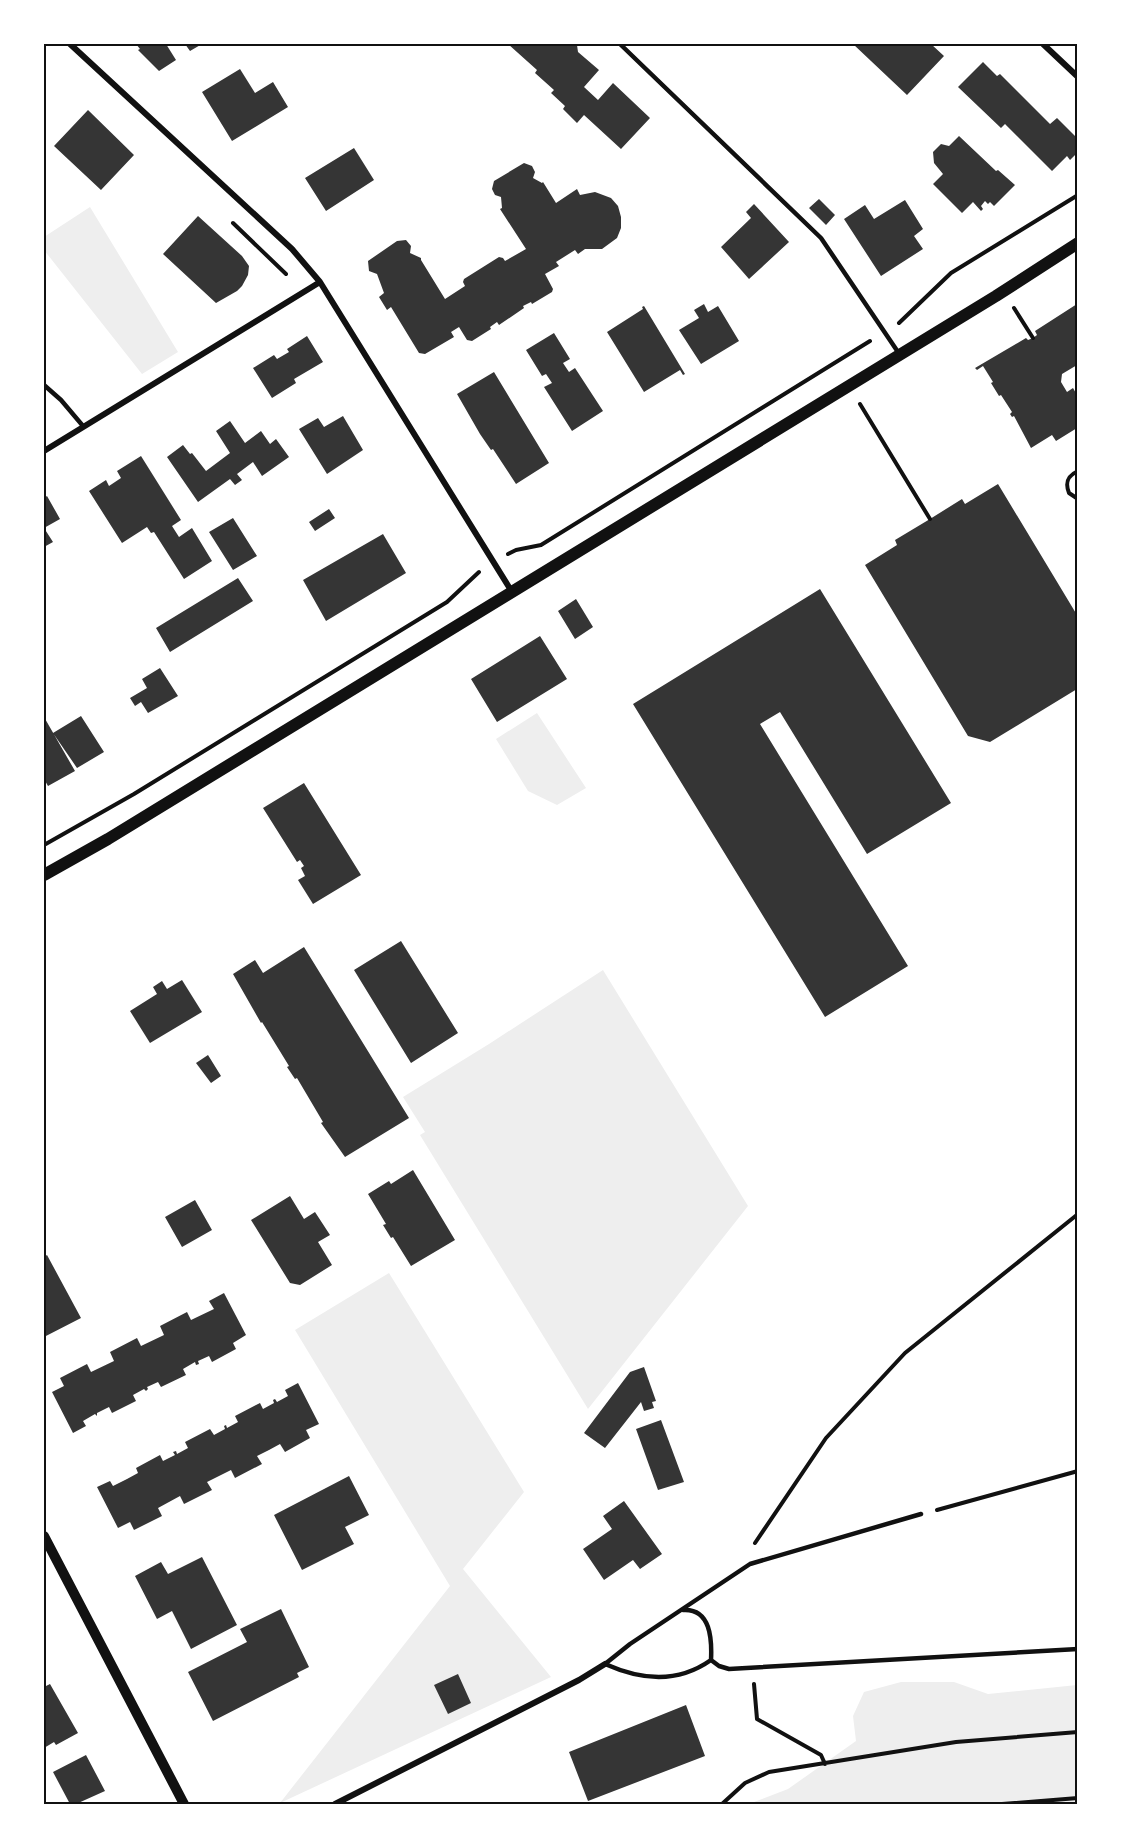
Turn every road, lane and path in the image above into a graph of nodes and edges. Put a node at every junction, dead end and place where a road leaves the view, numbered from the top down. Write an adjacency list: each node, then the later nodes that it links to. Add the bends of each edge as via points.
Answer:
1 (70, 44): 7 (street, via 292,249)
2 (620, 44): 9 (lane, via 821,238)
3 (1043, 44): 4 (street)
4 (1077, 77)
5 (1077, 195): 9 (path, via 951,273)
6 (1077, 243): 11 (main road)
7 (320, 282): 14 (street); 21 (street)
8 (1014, 307): 10 (path)
9 (885, 332): 11 (lane); 19 (path, via 541,545)
10 (1033, 338)
11 (900, 355): 21 (main road)
12 (44, 384): 14 (lane)
13 (859, 402): 18 (path)
14 (83, 426): 15 (street)
15 (44, 451)
16 (1077, 471): 17 (path, via 1067,480 1066,487)
17 (1077, 499)
18 (930, 519)
19 (508, 554)
20 (481, 571): 22 (path, via 447,602)
21 (513, 593): 23 (main road)
22 (44, 845)
23 (44, 875)
24 (1077, 1215): 28 (path, via 905,1353 826,1438 752,1548)
25 (1077, 1471): 26 (path)
26 (921, 1514): 28 (lane)
27 (44, 1536): 37 (street)
28 (750, 1564): 29 (lane)
29 (680, 1611): 31 (lane, via 689,1610 708,1624); 32 (lane)
30 (1077, 1649): 33 (lane)
31 (711, 1660): 32 (lane, via 697,1670 658,1677 640,1676); 33 (lane, via 729,1669)
32 (605, 1664): 38 (street)
33 (753, 1668): 35 (path, via 757,1719 821,1755)
34 (1077, 1732): 35 (path, via 957,1742)
35 (825, 1764): 39 (path, via 769,1772 745,1783)
36 (1077, 1798): 40 (path)
37 (184, 1804)
38 (335, 1804)
39 (722, 1804)
40 (1002, 1804)

